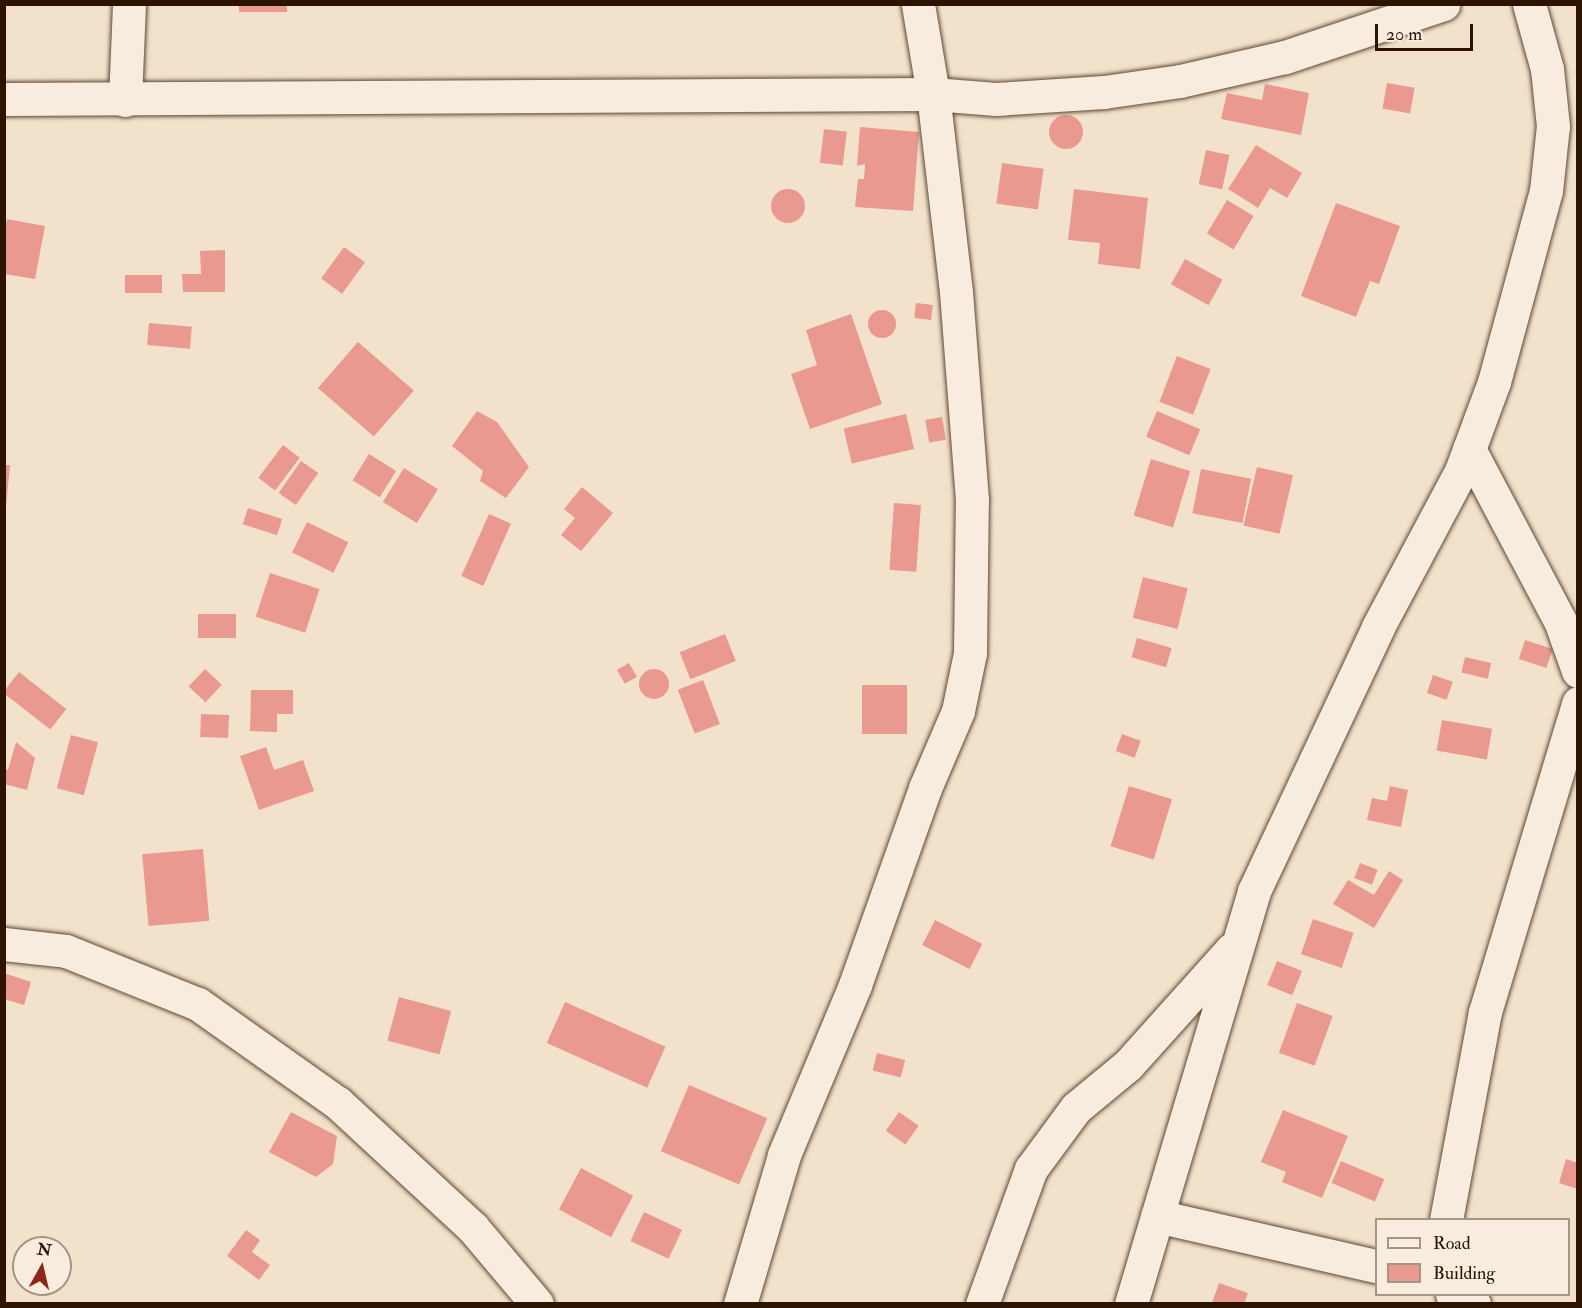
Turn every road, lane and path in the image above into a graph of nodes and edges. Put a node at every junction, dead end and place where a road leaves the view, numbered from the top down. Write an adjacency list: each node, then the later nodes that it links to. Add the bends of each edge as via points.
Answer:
1 (129, 4): 7 (street)
2 (918, 4): 5 (street)
3 (1443, 4): 5 (street, via 1285,57 1180,81 1104,92 996,99)
4 (1529, 4): 8 (street, via 1547,69 1553,126 1546,191 1494,382)
5 (933, 94): 7 (street); 18 (street, via 956,292 972,500 970,653 965,685 855,985 784,1155)
6 (4, 99): 7 (street)
7 (125, 100)
8 (1469, 449): 9 (street, via 1561,623); 11 (street, via 1378,627 1254,891)
9 (1578, 671)
10 (1578, 703): 14 (street, via 1485,1012)
11 (1239, 941): 13 (street); 19 (street, via 1128,1065 1076,1108 1031,1169)
12 (4, 944): 17 (street, via 66,951 198,1004 338,1103 473,1228)
13 (1157, 1216): 15 (street); 20 (street)
14 (1446, 1218)
15 (1375, 1266)
16 (1456, 1296): 21 (street)
17 (537, 1304)
18 (740, 1304)
19 (982, 1304)
20 (1131, 1304)
21 (1474, 1304)

